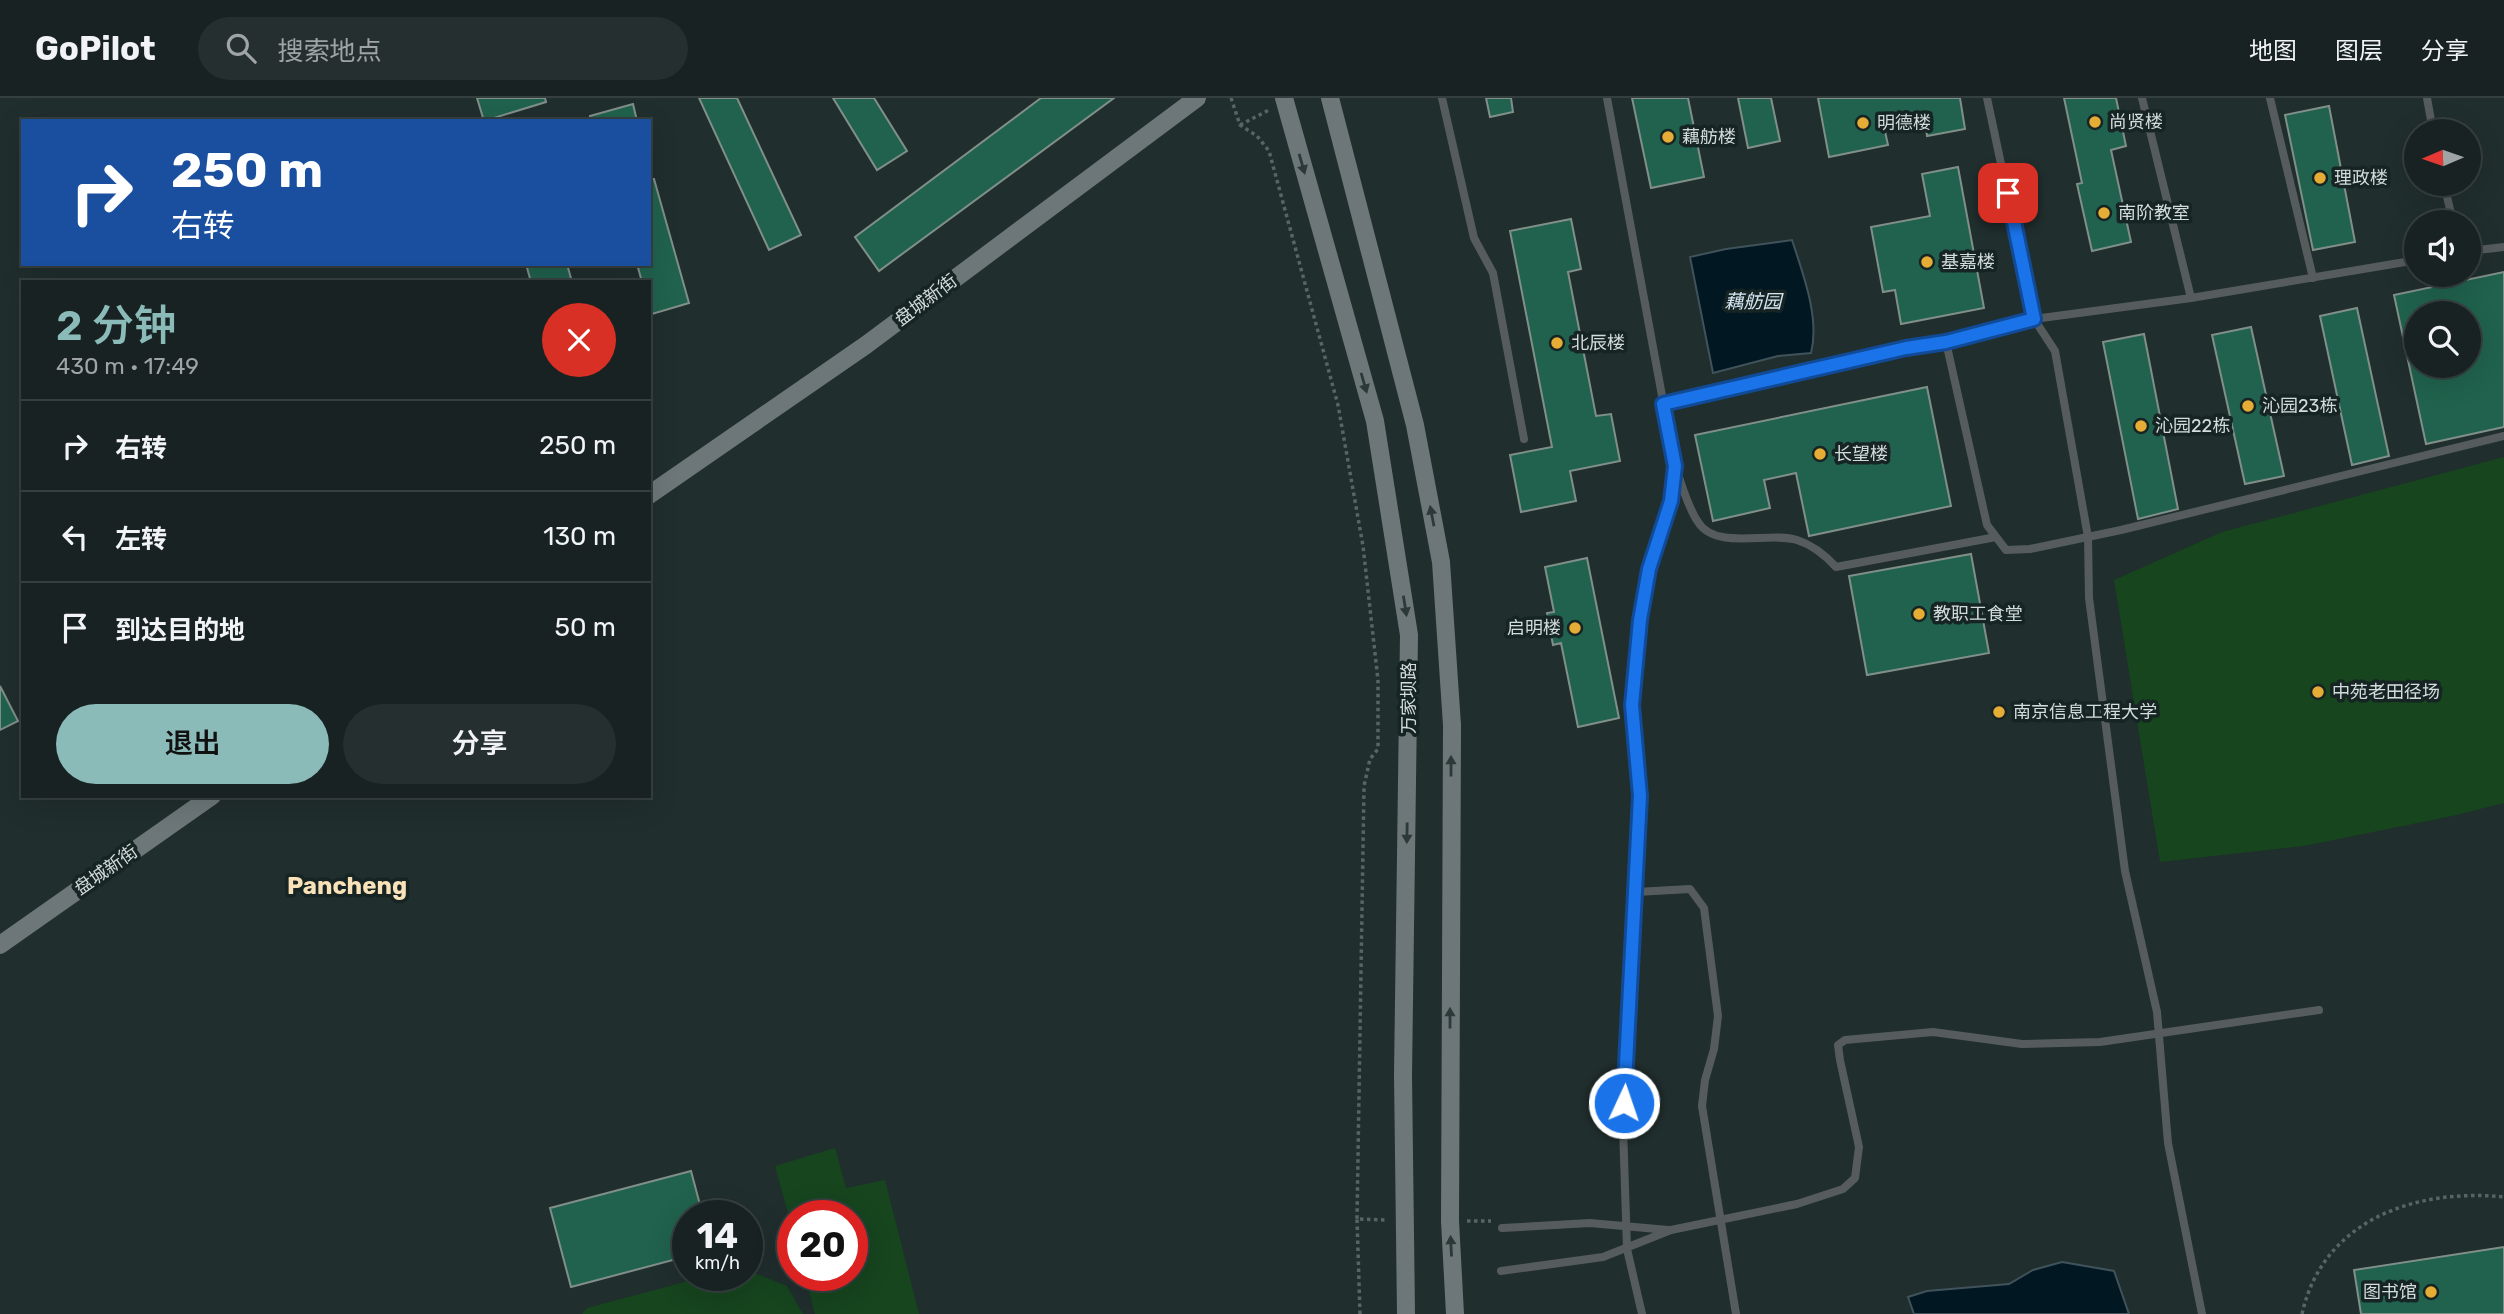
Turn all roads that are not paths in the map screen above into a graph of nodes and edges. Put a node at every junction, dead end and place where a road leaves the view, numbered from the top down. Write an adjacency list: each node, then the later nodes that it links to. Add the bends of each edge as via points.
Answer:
1 (1197, 98): 22 (main road, 盘城新街, via 866,345)
2 (1330, 98): 36 (main road, one-way to 2, via 1450,1221 1452,726 1441,562 1415,425)
3 (1442, 98): 20 (lane, via 1474,238 1493,273)
4 (1607, 98): 18 (lane)
5 (1987, 98): 16 (lane)
6 (2142, 98): 15 (lane)
7 (2270, 98): 14 (lane)
8 (2427, 98): 10 (lane)
9 (1284, 100): 35 (main road, 万家坝路, one-way to 35, via 1376,421 1409,635 1403,1075)
10 (2431, 119)
11 (2504, 247): 12 (lane)
12 (2481, 250)
13 (2404, 262): 14 (lane)
14 (2313, 278): 15 (lane)
15 (2191, 298): 16 (lane)
16 (2034, 319): 17 (lane); 24 (lane, via 2055,351)
17 (1946, 342): 18 (lane); 23 (lane, via 1987,525)
18 (1663, 404): 21 (lane)
19 (2504, 436): 24 (lane)
20 (1524, 439)
21 (1675, 466): 23 (lane, via 1699,523 1708,532 1724,537 1795,539 1822,552 1836,567); 26 (lane, via 1671,501 1649,569 1632,705 1640,796)
22 (651, 494)
23 (1996, 537): 24 (lane, via 2006,550)
24 (2088, 537): 39 (lane, via 2089,598 2125,871 2157,1012 2168,1143)
25 (209, 798): 27 (main road, 盘城新街)
26 (1636, 892): 29 (lane, via 1690,890 1704,908 1718,1016 1702,1106); 30 (lane, via 1623,1127)
27 (0, 945)
28 (2319, 1010): 29 (lane, via 2100,1042 2022,1044 1933,1032 1845,1040 1838,1045 1859,1147 1855,1178 1823,1197)
29 (1719, 1221): 32 (lane); 38 (lane)
30 (1625, 1226): 31 (lane, via 1590,1223); 32 (lane); 33 (lane)
31 (1502, 1228)
32 (1671, 1230): 33 (lane)
33 (1628, 1249): 34 (lane, via 1603,1257); 37 (lane)
34 (1501, 1271)
35 (1406, 1314)
36 (1455, 1314)
37 (1642, 1314)
38 (1736, 1314)
39 (2202, 1314)

